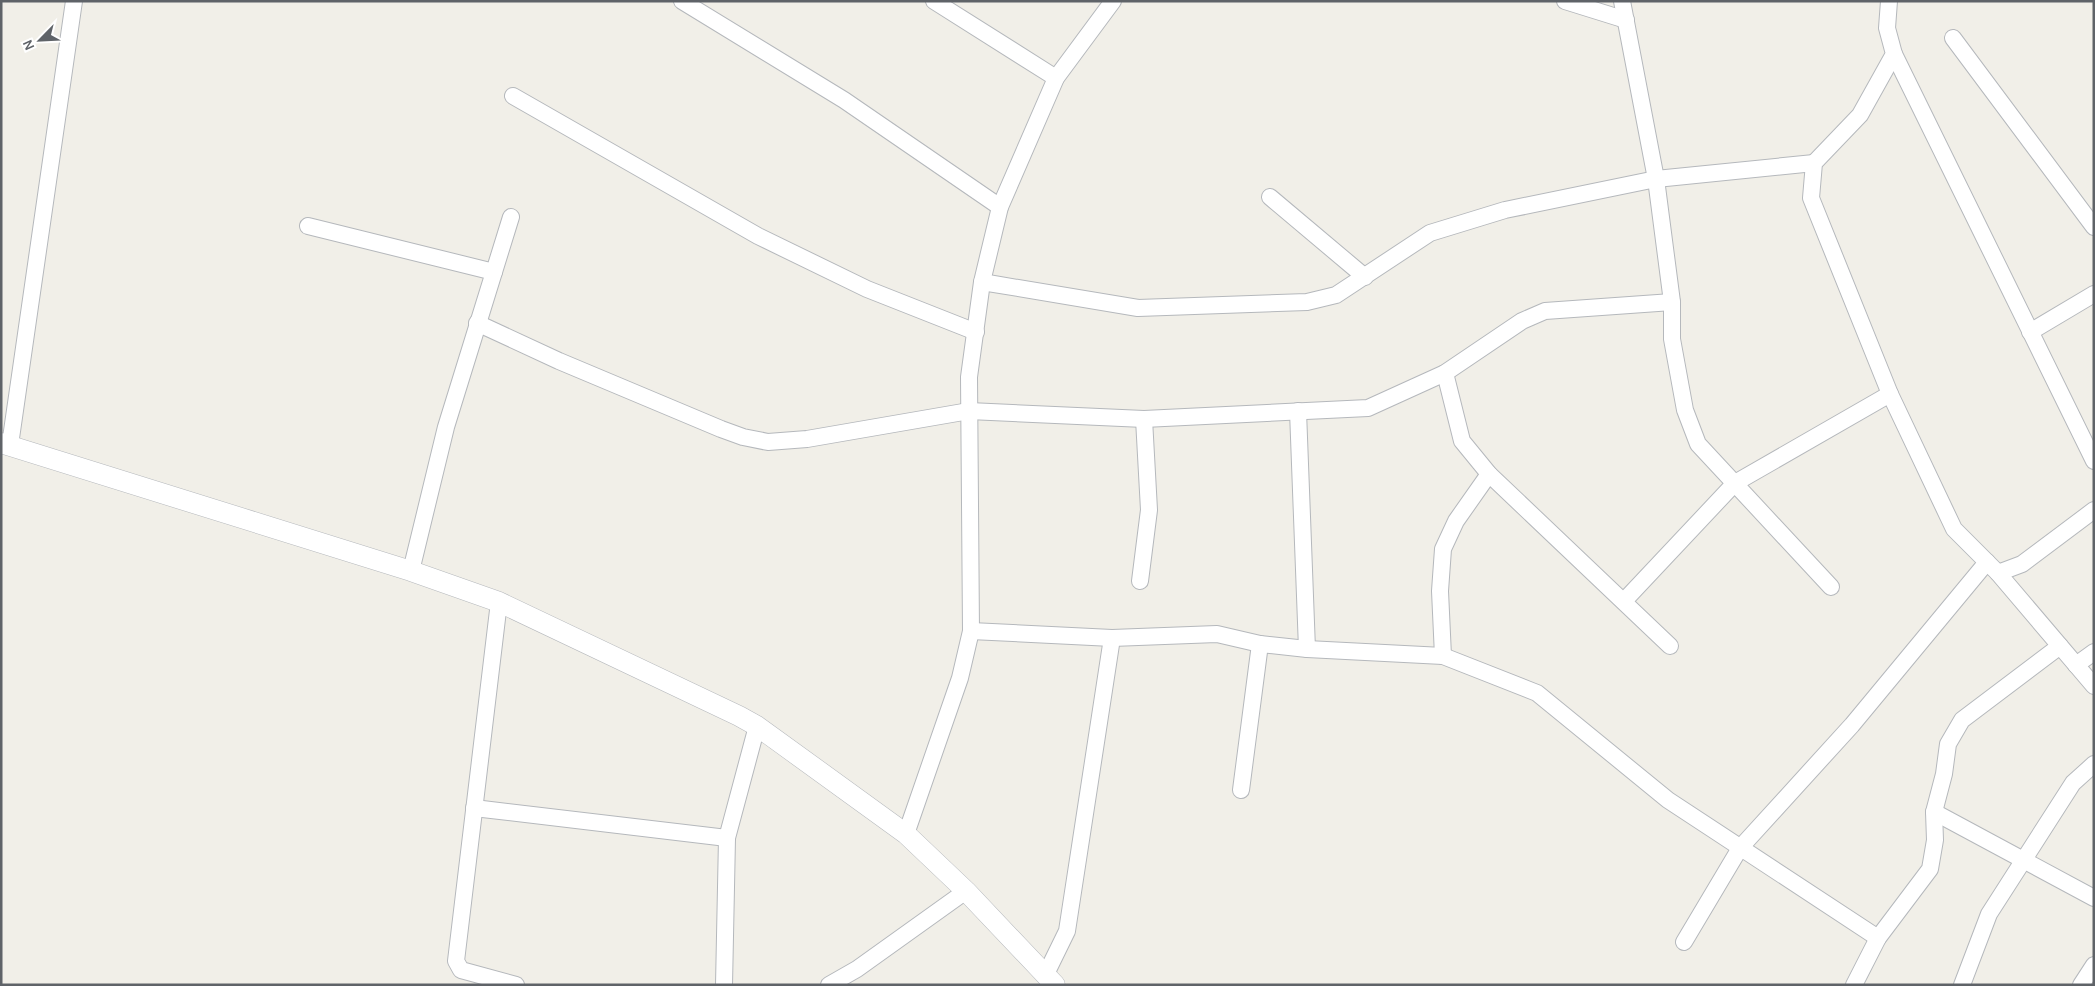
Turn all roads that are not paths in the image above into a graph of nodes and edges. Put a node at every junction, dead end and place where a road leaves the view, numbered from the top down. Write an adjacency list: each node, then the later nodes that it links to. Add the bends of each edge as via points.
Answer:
1 (74, 1): 33 (street)
2 (682, 1): 16 (street, via 844,100)
3 (934, 1): 11 (street)
4 (1113, 1): 11 (street)
5 (1565, 1): 8 (street)
6 (1622, 1): 8 (street)
7 (1889, 1): 10 (street, via 1887,28)
8 (1626, 20): 14 (street)
9 (1953, 38): 19 (street)
10 (1894, 54): 13 (street, via 1860,115); 27 (street)
11 (1056, 78): 16 (street)
12 (514, 96): 26 (street, via 758,236 867,290)
13 (1814, 163): 14 (street); 29 (street, via 1811,198)
14 (1656, 179): 21 (street, via 1505,210 1430,233); 24 (street)
15 (1270, 197): 21 (street)
16 (1000, 207): 22 (street)
17 (511, 217): 20 (street)
18 (308, 226): 20 (street)
19 (2094, 227)
20 (494, 272): 25 (street)
21 (1364, 277): 22 (street, via 1336,295 1307,302 1138,308)
22 (982, 282): 26 (street)
23 (2094, 294): 27 (street)
24 (1672, 302): 28 (street, via 1545,311 1522,321); 36 (street, via 1672,339 1685,410 1698,444)
25 (477, 323): 30 (street, via 721,429 768,442 807,439); 39 (street, via 446,427)
26 (976, 332): 30 (street, via 969,377)
27 (2030, 332): 34 (street)
28 (1445, 373): 31 (street, via 1368,408); 35 (street, via 1462,441)
29 (1890, 394): 36 (street); 38 (street, via 1954,529)
30 (969, 411): 32 (street); 44 (street)
31 (1298, 411): 32 (street); 49 (street)
32 (1144, 419): 40 (street, via 1149,510)
33 (5, 444): 39 (street)
34 (2094, 461)
35 (1489, 474): 42 (street); 51 (street, via 1456,521 1443,549 1440,591)
36 (1735, 484): 41 (street); 42 (street)
37 (2094, 510): 38 (street, via 2022,564)
38 (1992, 568): 48 (street); 61 (street)
39 (411, 571): 43 (street)
40 (1140, 581)
41 (1831, 587)
42 (1624, 601): 47 (street)
43 (499, 602): 54 (street); 57 (street)
44 (971, 631): 45 (street); 59 (street, via 960,678)
45 (1112, 638): 46 (street, via 1217,634); 68 (street, via 1067,931)
46 (1260, 644): 49 (street); 56 (street)
47 (1670, 646)
48 (2060, 646): 52 (street); 58 (street, via 1962,720 1948,744)
49 (1307, 649): 51 (street)
50 (2094, 652): 52 (street)
51 (1443, 656): 61 (street, via 1537,693 1668,800)
52 (2076, 665): 53 (street)
53 (2094, 686)
54 (757, 726): 59 (street); 60 (street)
55 (2094, 764): 62 (street, via 2073,783)
56 (1241, 790)
57 (474, 808): 60 (street); 69 (street, via 456,961 461,970)
58 (1934, 812): 62 (street); 65 (street, via 1935,840 1930,869)
59 (906, 834): 63 (street)
60 (727, 838): 70 (street)
61 (1740, 848): 65 (street); 66 (street)
62 (2024, 860): 64 (street); 73 (street, via 1989,914)
63 (966, 891): 68 (street); 71 (street, via 857,969)
64 (2094, 898)
65 (1878, 938): 72 (street)
66 (1684, 942)
67 (2094, 965): 74 (street)
68 (1051, 979)
69 (516, 985)
70 (724, 985)
71 (829, 985)
72 (1854, 985)
73 (1962, 985)
74 (2081, 985)

